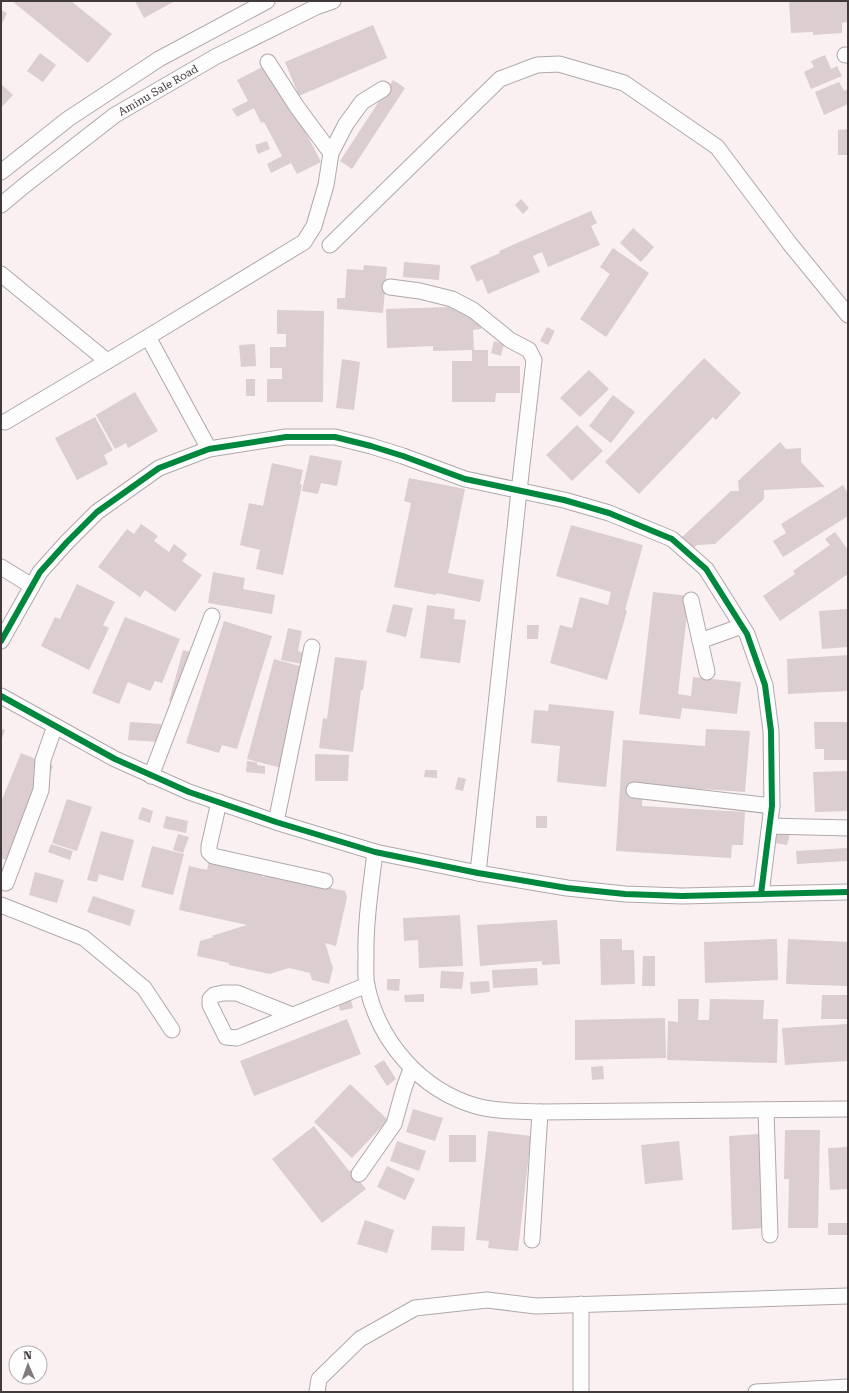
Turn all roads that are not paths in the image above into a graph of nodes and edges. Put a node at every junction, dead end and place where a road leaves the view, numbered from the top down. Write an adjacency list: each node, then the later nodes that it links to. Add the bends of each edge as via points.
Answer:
1 (267, 1): 6 (street, via 159,59 68,119)
2 (333, 1): 7 (street, Aminu Sale Road, via 215,57 115,116)
3 (268, 62): 5 (street)
4 (383, 89): 5 (street, via 362,102 346,124)
5 (331, 153): 12 (street, via 326,185 314,226 304,242)
6 (1, 172)
7 (1, 206)
8 (330, 245): 11 (street, via 500,79 537,65 559,64 624,84 717,147 790,244)
9 (1, 274): 13 (street)
10 (390, 287): 16 (street, via 452,299 472,310 510,340 529,350 534,360)
11 (848, 315)
12 (148, 337): 13 (street); 15 (street)
13 (107, 361): 14 (street)
14 (5, 422)
15 (209, 448): 16 (street, via 286,437 335,437 403,456 464,479); 18 (street, via 159,468 97,512 40,572)
16 (519, 491): 21 (street, via 609,513 672,540 706,569); 36 (street)
17 (1, 567): 18 (street)
18 (32, 586): 23 (street)
19 (691, 600): 22 (street)
20 (212, 616): 28 (street)
21 (742, 626): 22 (street); 31 (street, via 765,685 771,731)
22 (700, 640): 25 (street)
23 (1, 641)
24 (312, 647): 32 (street)
25 (707, 672)
26 (1, 696): 27 (street)
27 (55, 726): 28 (street); 38 (street, via 43,760 41,790)
28 (151, 776): 30 (street)
29 (634, 790): 31 (street)
30 (218, 802): 32 (street); 37 (street, via 209,846 209,852 213,856)
31 (772, 806): 33 (street)
32 (276, 822): 35 (street)
33 (770, 826): 34 (street); 40 (street)
34 (848, 828)
35 (375, 852): 36 (street); 42 (street, via 365,936)
36 (478, 873): 40 (street, via 567,888 625,894)
37 (325, 881)
38 (6, 883)
39 (848, 892): 40 (street)
40 (761, 894)
41 (1, 905): 44 (street, via 84,938 144,988)
42 (367, 985): 43 (street); 45 (street, via 374,1009 387,1036)
43 (292, 1015): 43 (street, via 237,993 223,993 210,999 210,1005 226,1037 231,1038 237,1038)
44 (172, 1030)
45 (411, 1068): 48 (street, via 450,1096 477,1106 504,1111); 49 (street, via 394,1124)
46 (848, 1109): 47 (street)
47 (766, 1110): 48 (street); 50 (street)
48 (540, 1112): 51 (street)
49 (359, 1174)
50 (770, 1235)
51 (532, 1240)
52 (848, 1296): 53 (street)
53 (581, 1304): 55 (street, via 536,1306 487,1300 415,1308 360,1339 319,1379); 56 (street)
54 (848, 1387): 57 (street)
55 (317, 1392)
56 (581, 1392)
57 (756, 1392)

